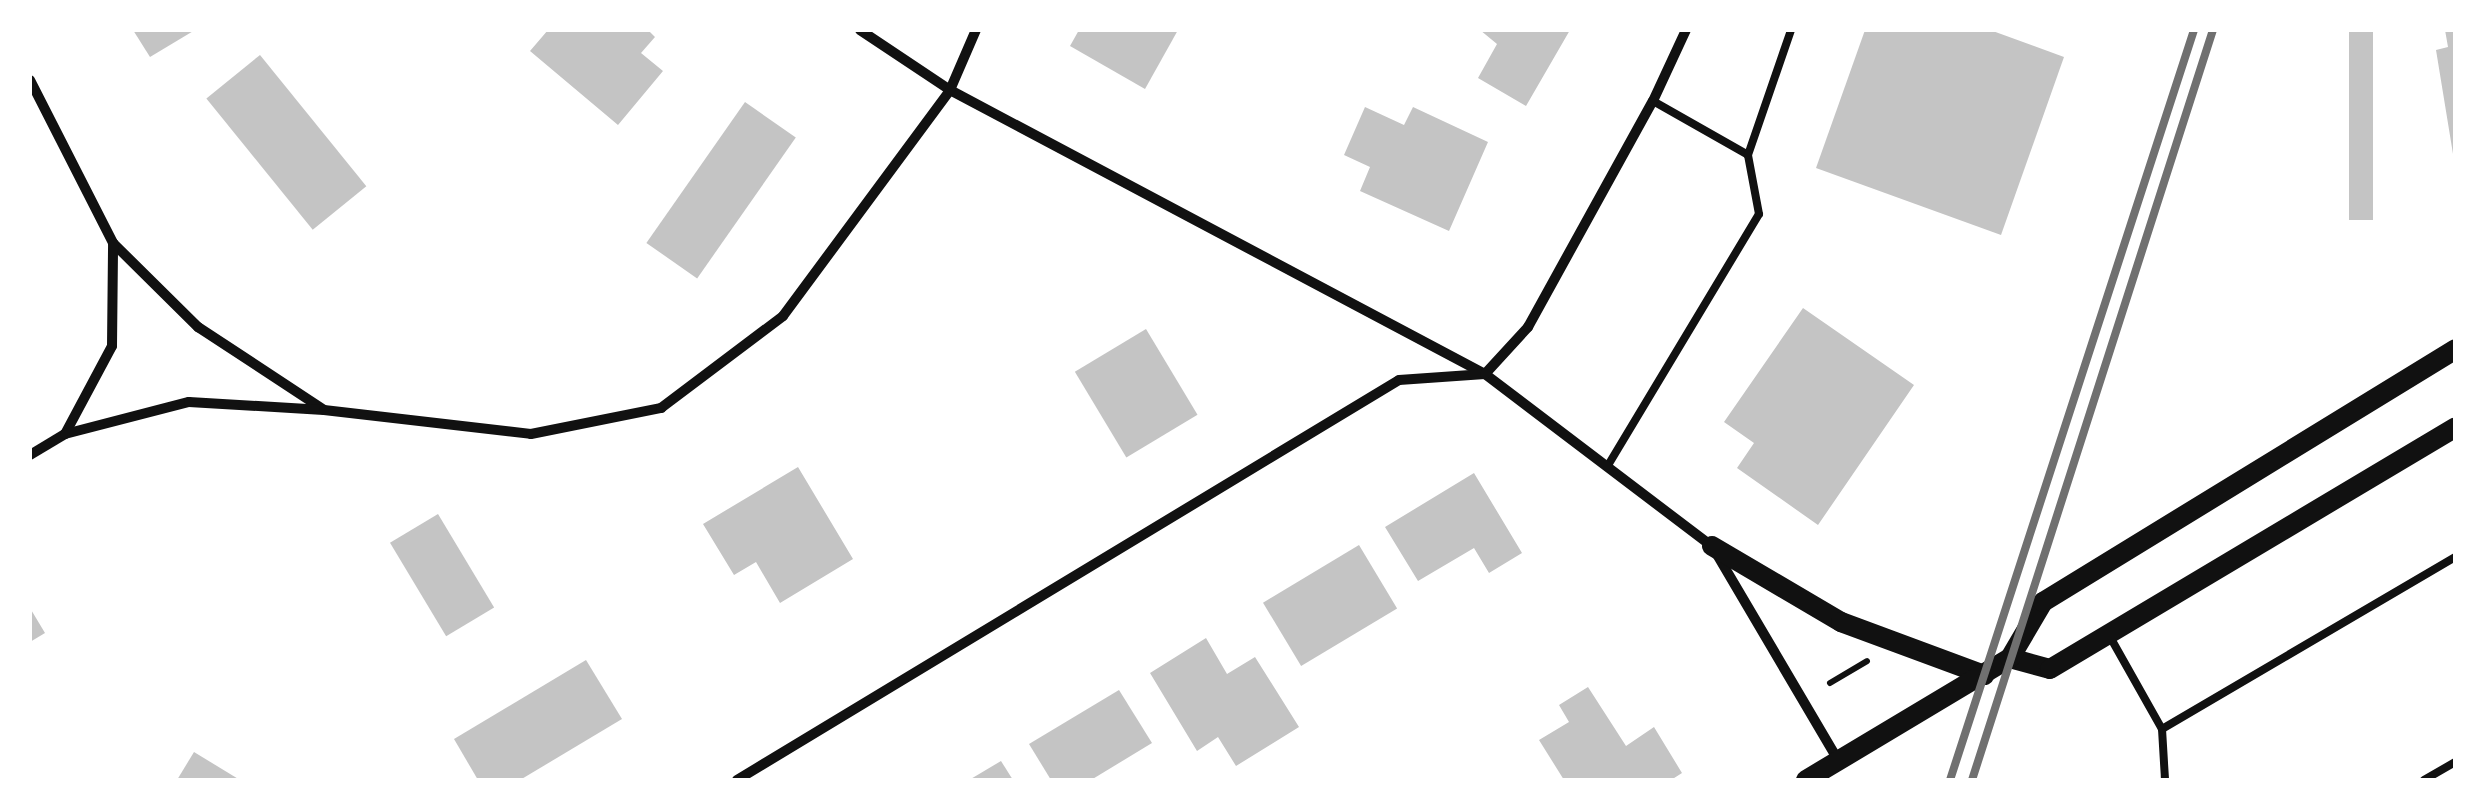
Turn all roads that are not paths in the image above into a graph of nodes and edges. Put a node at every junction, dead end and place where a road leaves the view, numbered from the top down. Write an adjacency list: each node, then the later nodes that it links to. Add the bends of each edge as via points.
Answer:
1 (860, 30): 6 (street)
2 (976, 30): 6 (street)
3 (1686, 30): 7 (street)
4 (1791, 30): 8 (lane)
5 (30, 80): 9 (street)
6 (950, 90): 11 (street); 12 (street, via 783,316 661,408 530,434)
7 (1653, 101): 8 (lane); 11 (street, via 1528,327)
8 (1748, 154): 16 (lane, via 1759,214)
9 (113, 243): 12 (street, via 198,327); 14 (street, via 112,346)
10 (2455, 350): 20 (main road, via 2042,602)
11 (1485, 374): 16 (street); 25 (street, via 1399,380)
12 (324, 410): 14 (street, via 189,402)
13 (2455, 428): 19 (main road)
14 (65, 434): 15 (street)
15 (30, 455)
16 (1607, 467): 17 (street)
17 (1712, 546): 21 (main road, via 1841,622); 23 (street)
18 (2455, 557): 22 (lane)
19 (2109, 635): 20 (main road, via 2050,669); 22 (lane)
20 (2010, 658): 21 (main road)
21 (1984, 675): 23 (main road)
22 (2162, 729): 27 (lane)
23 (1838, 760): 26 (main road)
24 (2455, 762): 28 (lane)
25 (737, 780)
26 (1806, 780)
27 (2165, 780)
28 (2424, 780)

